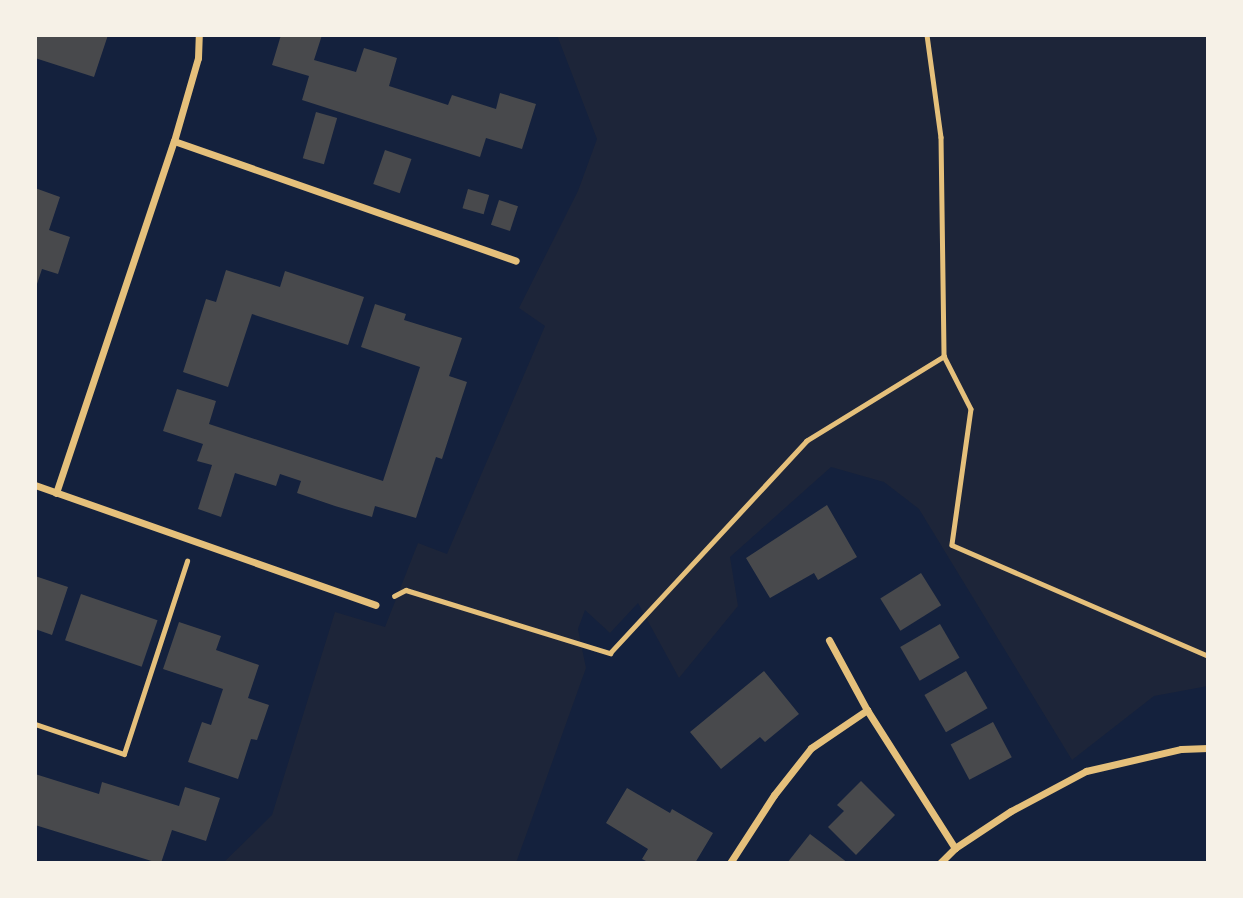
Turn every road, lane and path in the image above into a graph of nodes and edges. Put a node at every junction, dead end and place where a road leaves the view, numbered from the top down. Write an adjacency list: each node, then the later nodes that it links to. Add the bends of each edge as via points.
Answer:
1 (199, 35): 3 (street, via 198,58)
2 (927, 35): 5 (path, via 941,137)
3 (174, 141): 4 (street); 7 (street)
4 (516, 261)
5 (944, 356): 9 (path, via 806,441 610,653 405,590); 11 (path, via 971,409 952,545)
6 (35, 485): 7 (street)
7 (56, 493): 8 (street)
8 (194, 541): 9 (street); 13 (path, via 124,754)
9 (375, 605)
10 (829, 640): 12 (street)
11 (1208, 656)
12 (867, 710): 15 (street); 16 (street, via 811,748)
13 (35, 724)
14 (1208, 748): 15 (street, via 1181,749 1086,771 1011,811)
15 (955, 848): 17 (street)
16 (730, 863)
17 (940, 863)

